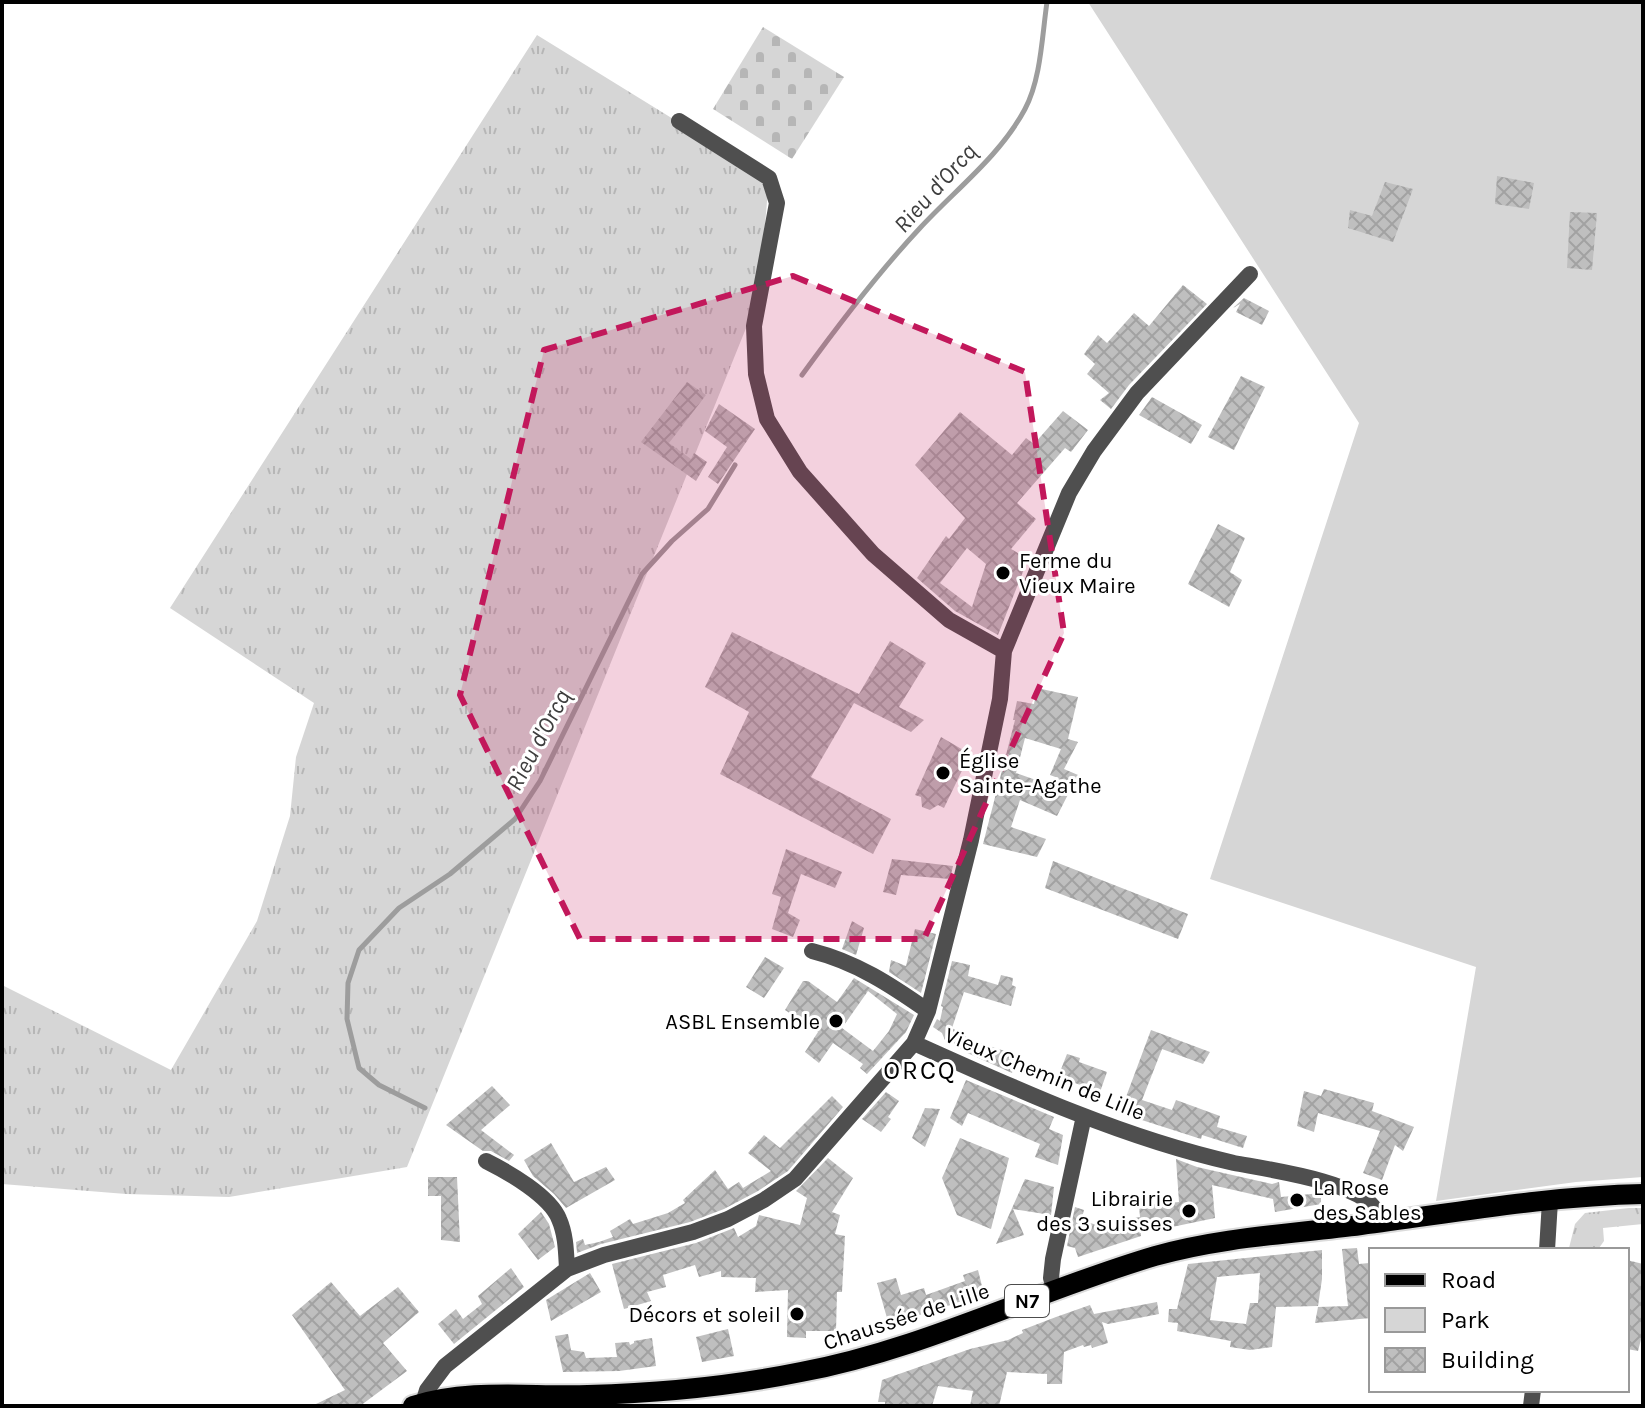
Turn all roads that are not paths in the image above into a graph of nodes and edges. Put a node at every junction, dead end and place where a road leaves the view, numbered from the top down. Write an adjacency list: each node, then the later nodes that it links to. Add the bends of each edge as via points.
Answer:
1 (679, 121): 3 (street, via 769,178 777,203 754,326 756,374 767,419 800,472 873,554 949,620)
2 (1250, 274): 3 (street, via 1137,393 1094,451 1069,493)
3 (1004, 651): 5 (street, via 1000,699 971,840)
4 (812, 951): 5 (street, via 878,976)
5 (928, 1011): 6 (street)
6 (914, 1043): 7 (street, Vieux Chemin de Lille); 13 (street, Vieux Chemin de Lille, via 795,1179 764,1200 693,1232)
7 (1084, 1116): 11 (street, Vieux Chemin de Lille, via 1226,1161 1339,1185 1376,1210); 14 (street, Vieux Chemin de Lille, via 1053,1259)
8 (486, 1161): 13 (street, via 506,1171 558,1216)
9 (1643, 1194): 10 (main road, Chaussée de Lille / N7)
10 (1550, 1201): 11 (main road, Chaussée de Lille / N7); 12 (street)
11 (1379, 1223): 14 (main road, Chaussée de Lille / N7, via 1190,1248)
12 (1547, 1248)
13 (567, 1269): 15 (street, Vieux Chemin de Lille, via 445,1366)
14 (1055, 1290): 15 (main road, Chaussée de Lille / N7, via 873,1355 800,1372 641,1392 478,1394)
15 (418, 1404)

